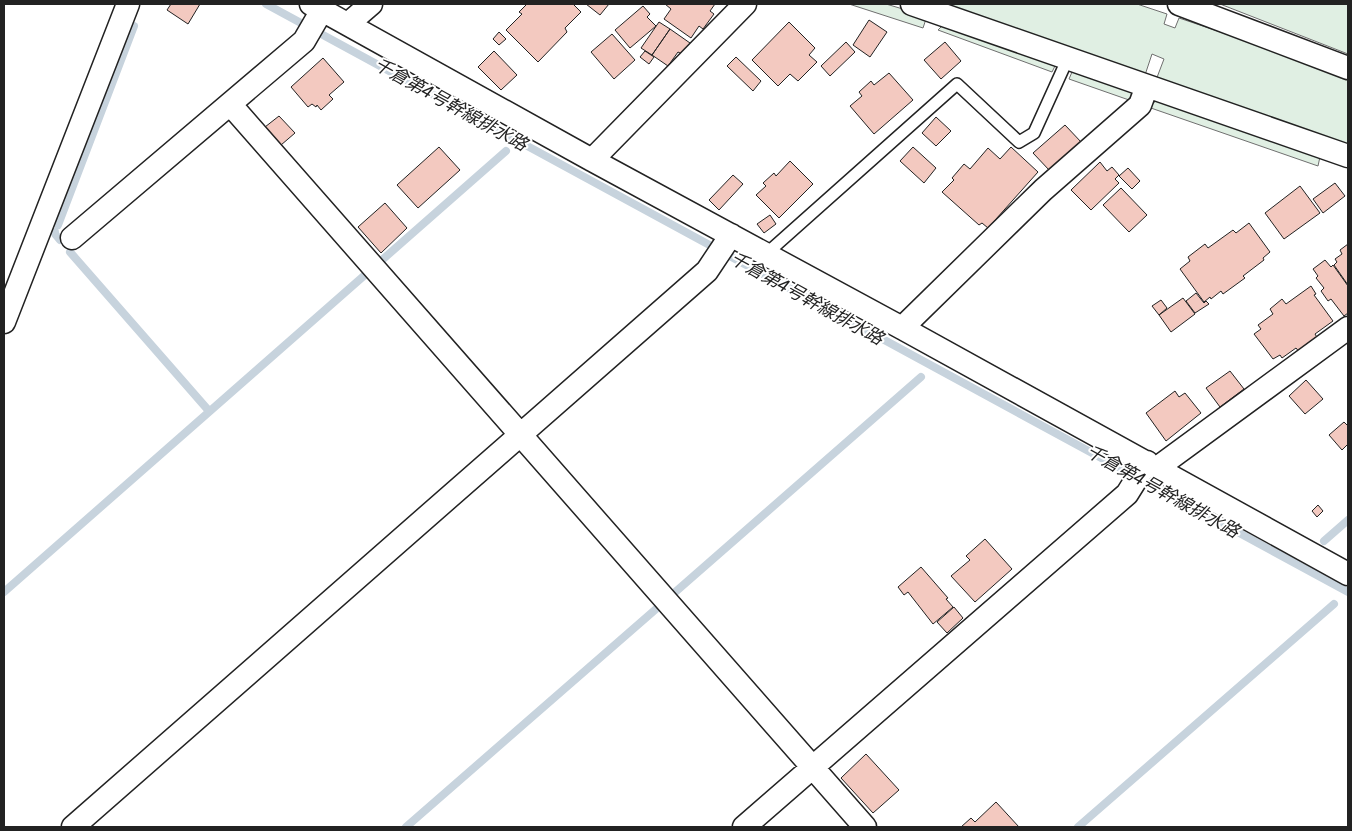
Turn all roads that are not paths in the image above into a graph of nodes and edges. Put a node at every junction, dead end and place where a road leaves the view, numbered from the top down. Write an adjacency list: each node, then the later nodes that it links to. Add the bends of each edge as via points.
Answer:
1 (128, 4): 17 (street)
2 (371, 4): 7 (street)
3 (745, 4): 13 (street)
4 (912, 4): 8 (street)
5 (1179, 4): 9 (street)
6 (317, 11): 7 (street); 11 (street, via 304,41)
7 (349, 23): 13 (street)
8 (1068, 58): 10 (street); 16 (lane, via 1034,133 1019,142 957,84)
9 (1348, 68)
10 (1147, 86): 12 (street); 18 (street, via 1140,105 1043,190)
11 (230, 104): 14 (street); 20 (street)
12 (1348, 156)
13 (592, 160): 15 (street)
14 (72, 238)
15 (724, 246): 16 (street); 20 (street, via 707,271)
16 (766, 254): 18 (street)
17 (4, 322)
18 (902, 328): 21 (street)
19 (1348, 328): 21 (street)
20 (521, 435): 23 (street); 24 (street)
21 (1149, 467): 22 (street); 23 (street, via 1127,494)
22 (1348, 574)
23 (813, 767): 25 (street); 26 (street)
24 (72, 827)
25 (744, 827)
26 (865, 827)

